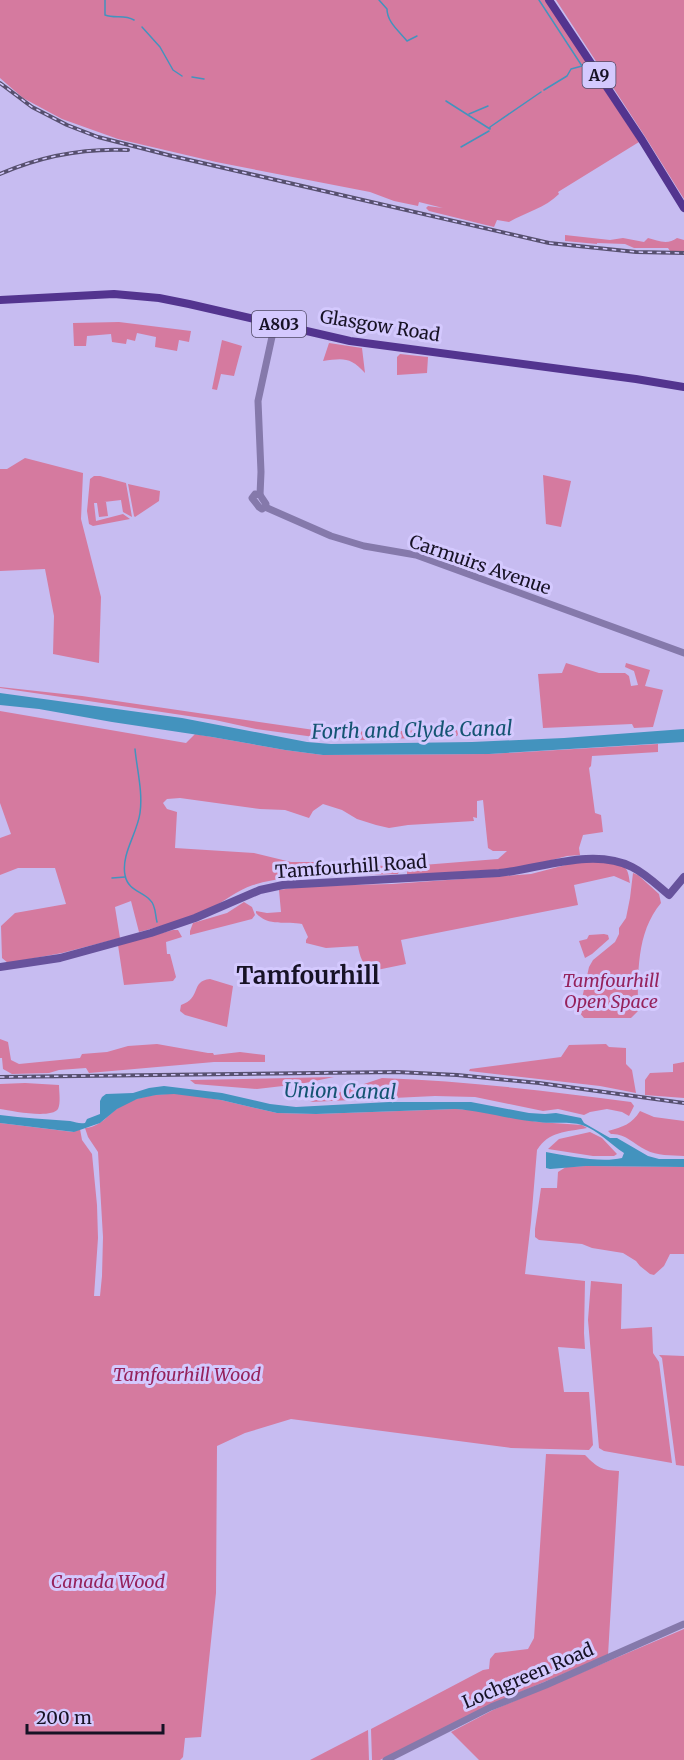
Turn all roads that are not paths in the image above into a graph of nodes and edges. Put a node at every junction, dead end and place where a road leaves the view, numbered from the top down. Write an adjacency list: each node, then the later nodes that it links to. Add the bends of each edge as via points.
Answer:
1 (549, 0): 2 (main road, A9)
2 (684, 208)
3 (0, 300): 4 (main road, Glasgow Road / A803, via 136,296)
4 (275, 324): 5 (main road, Glasgow Road / A803, via 350,341); 6 (street, Carmuirs Avenue, via 258,401 261,472 257,494 252,498 259,507 331,536 416,555)
5 (684, 387)
6 (684, 652)
7 (684, 877): 8 (main road, Tamfourhill Road, via 669,895 626,864 582,858 499,873 297,883 260,890 151,933 60,958)
8 (0, 967)
9 (684, 1624): 10 (street, Lochgreen Road, via 483,1711)
10 (386, 1760)

